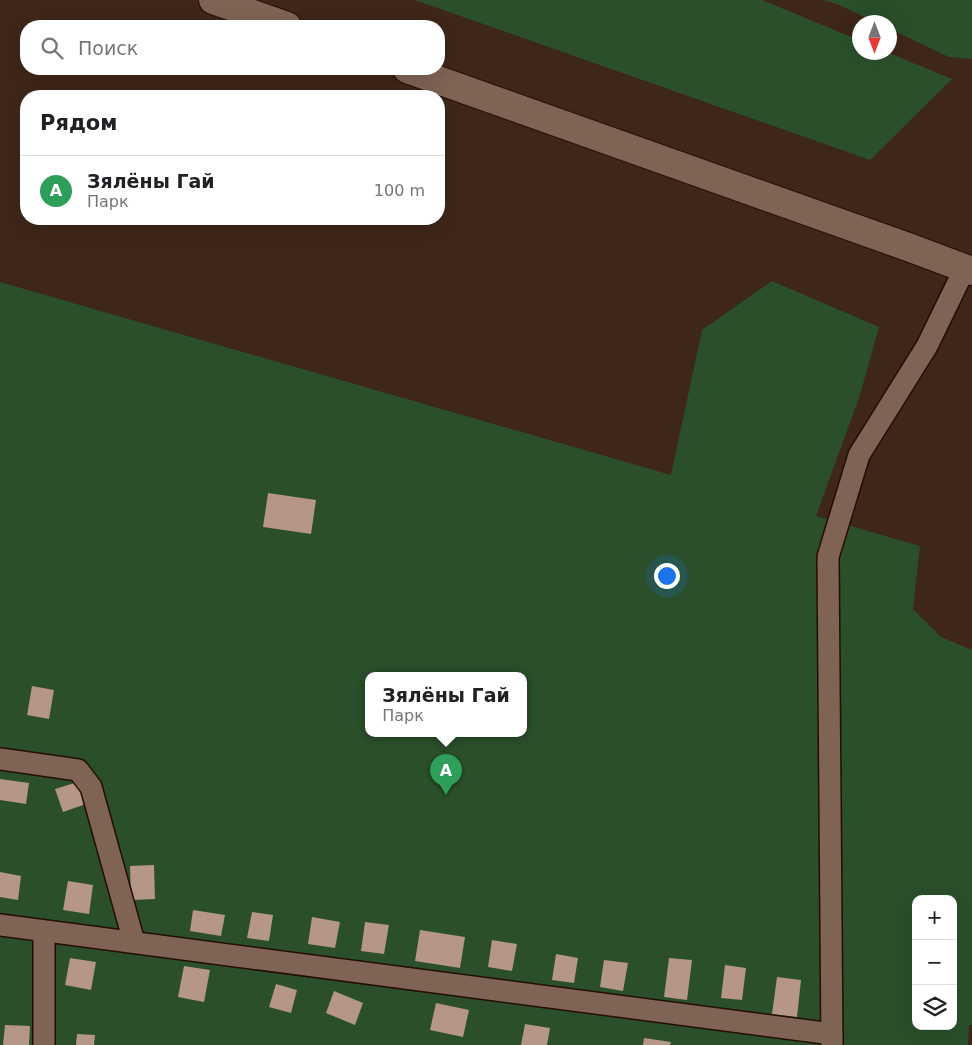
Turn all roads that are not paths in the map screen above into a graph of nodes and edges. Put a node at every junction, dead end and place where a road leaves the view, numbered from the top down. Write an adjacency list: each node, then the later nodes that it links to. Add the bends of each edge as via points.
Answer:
1 (213, 0): 2 (main road)
2 (270, 20)
3 (424, 75): 4 (main road)
4 (968, 270): 9 (street, via 927,346 859,455 828,557)
5 (0, 758): 8 (street, via 78,770 91,787)
6 (0, 925): 7 (street)
7 (44, 931): 8 (street); 10 (street)
8 (134, 942): 9 (street)
9 (832, 1040)
10 (44, 1045)

